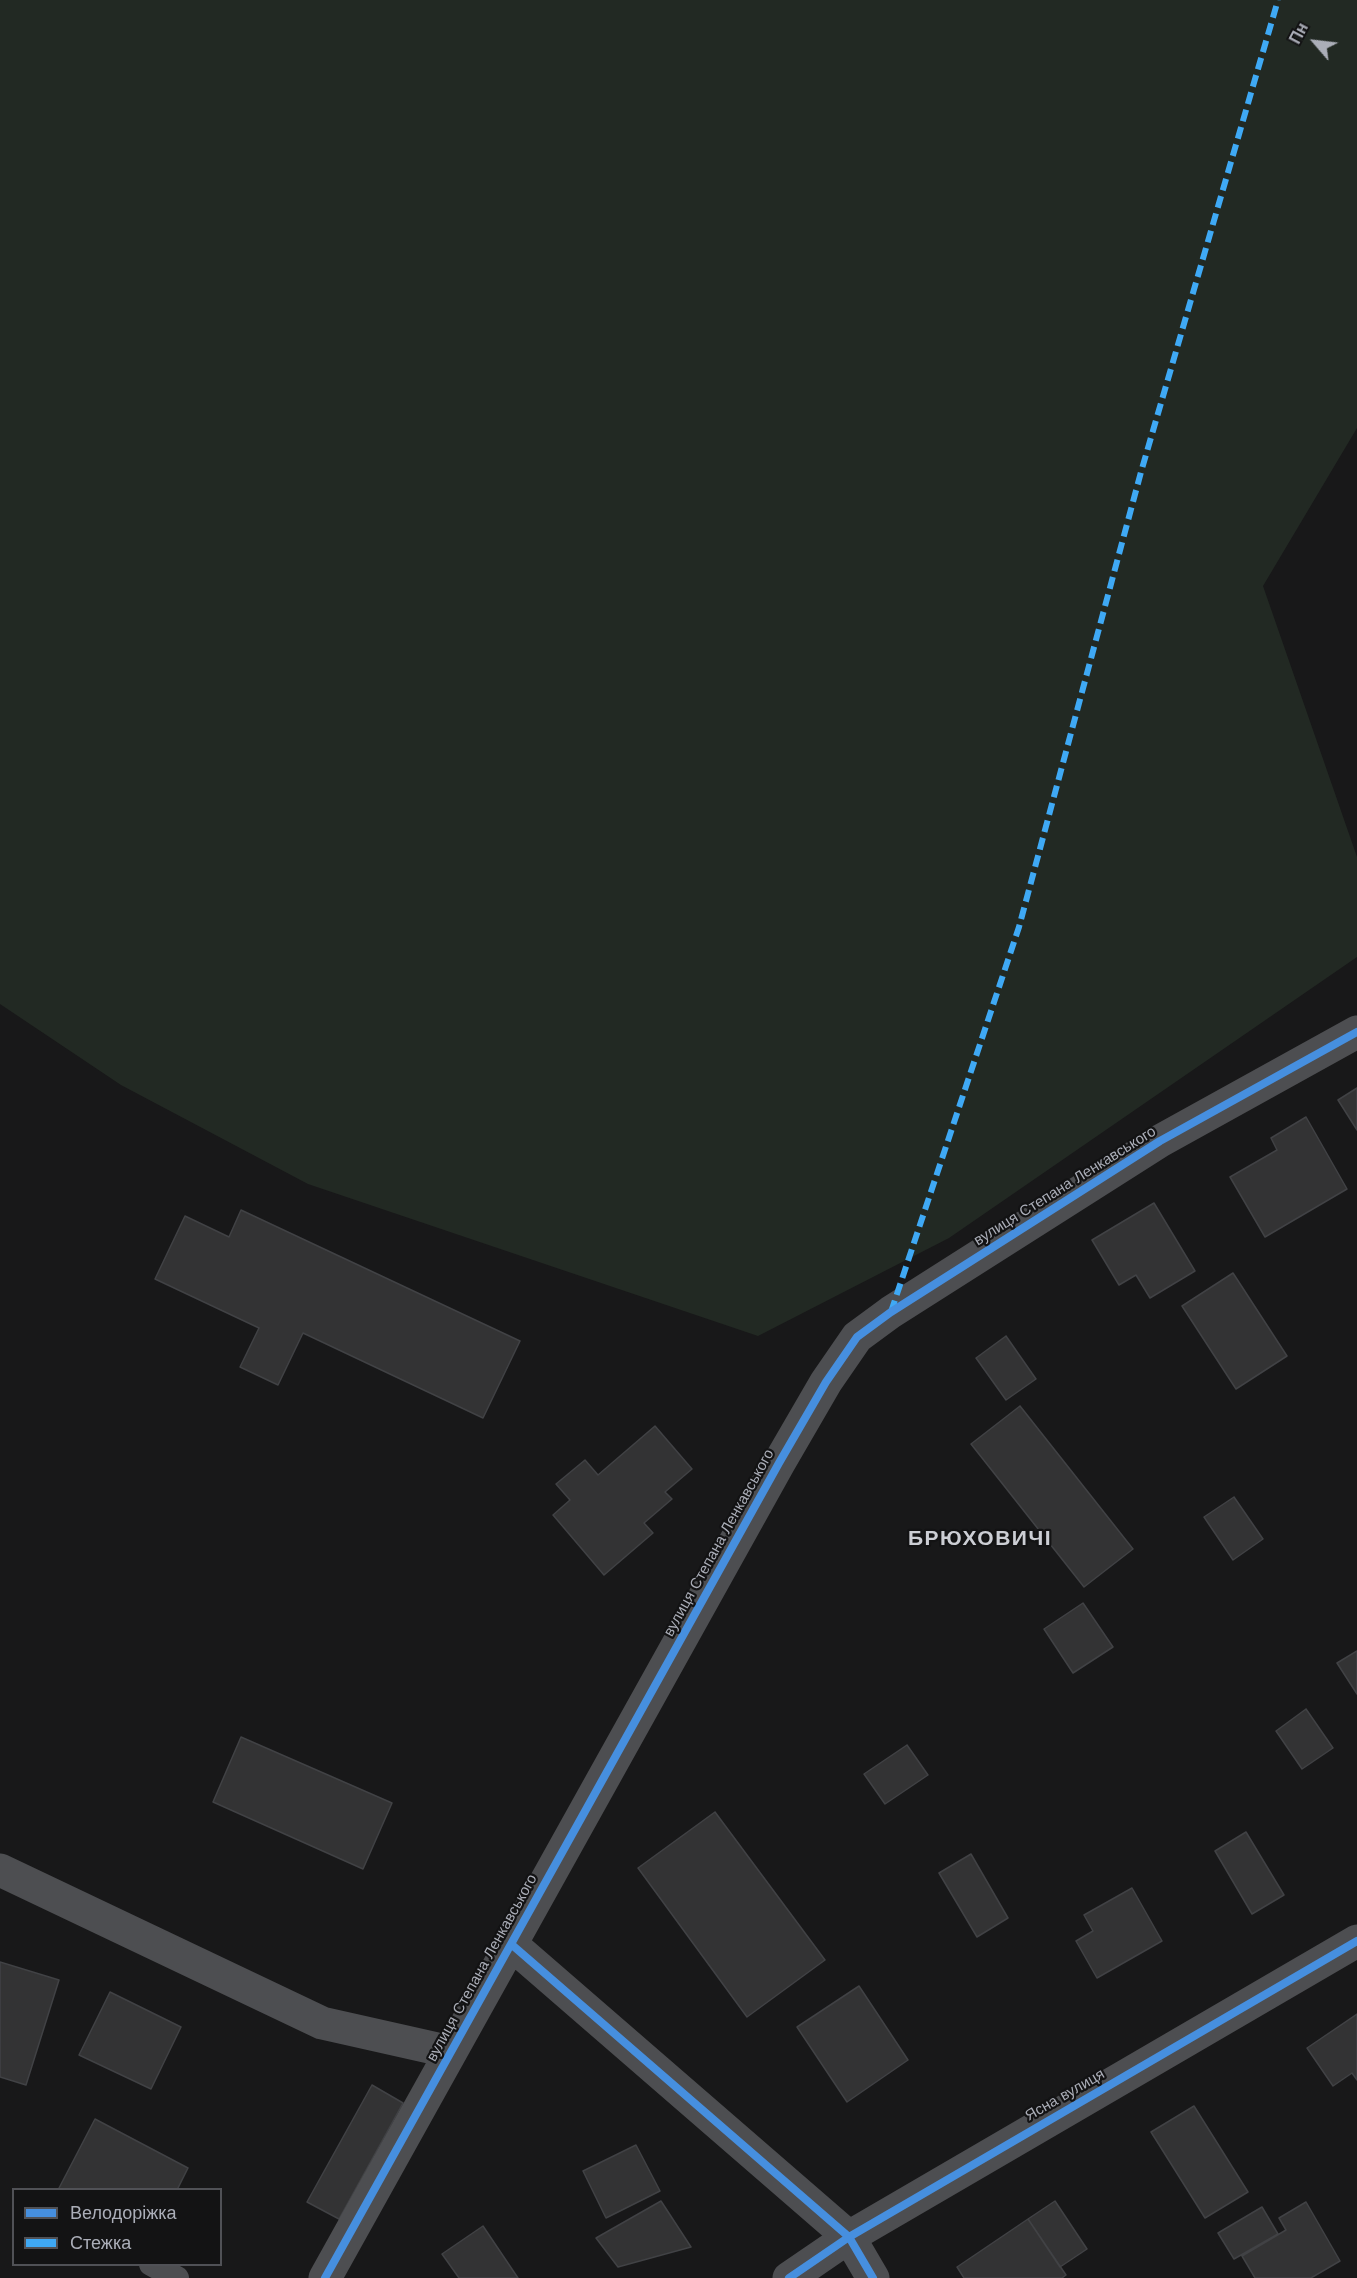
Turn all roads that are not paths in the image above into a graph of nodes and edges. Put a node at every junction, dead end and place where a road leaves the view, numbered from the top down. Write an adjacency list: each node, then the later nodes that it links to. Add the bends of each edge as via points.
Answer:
1 (1357, 1032): 4 (street, вулиця Степана Ленкавського, via 1160,1141 857,1337 779,1463)
2 (0, 1870): 5 (street, вулиця Степана Ленкавського, via 322,2023)
3 (1357, 1941): 6 (street, Ясна вулиця)
4 (511, 1944): 5 (street, вулиця Степана Ленкавського); 6 (street)
5 (451, 2052): 9 (street, вулиця Степана Ленкавського)
6 (849, 2237): 10 (street, Ясна вулиця); 11 (street)
7 (153, 2266): 8 (lane)
8 (177, 2278)
9 (325, 2278)
10 (789, 2278)
11 (873, 2278)

